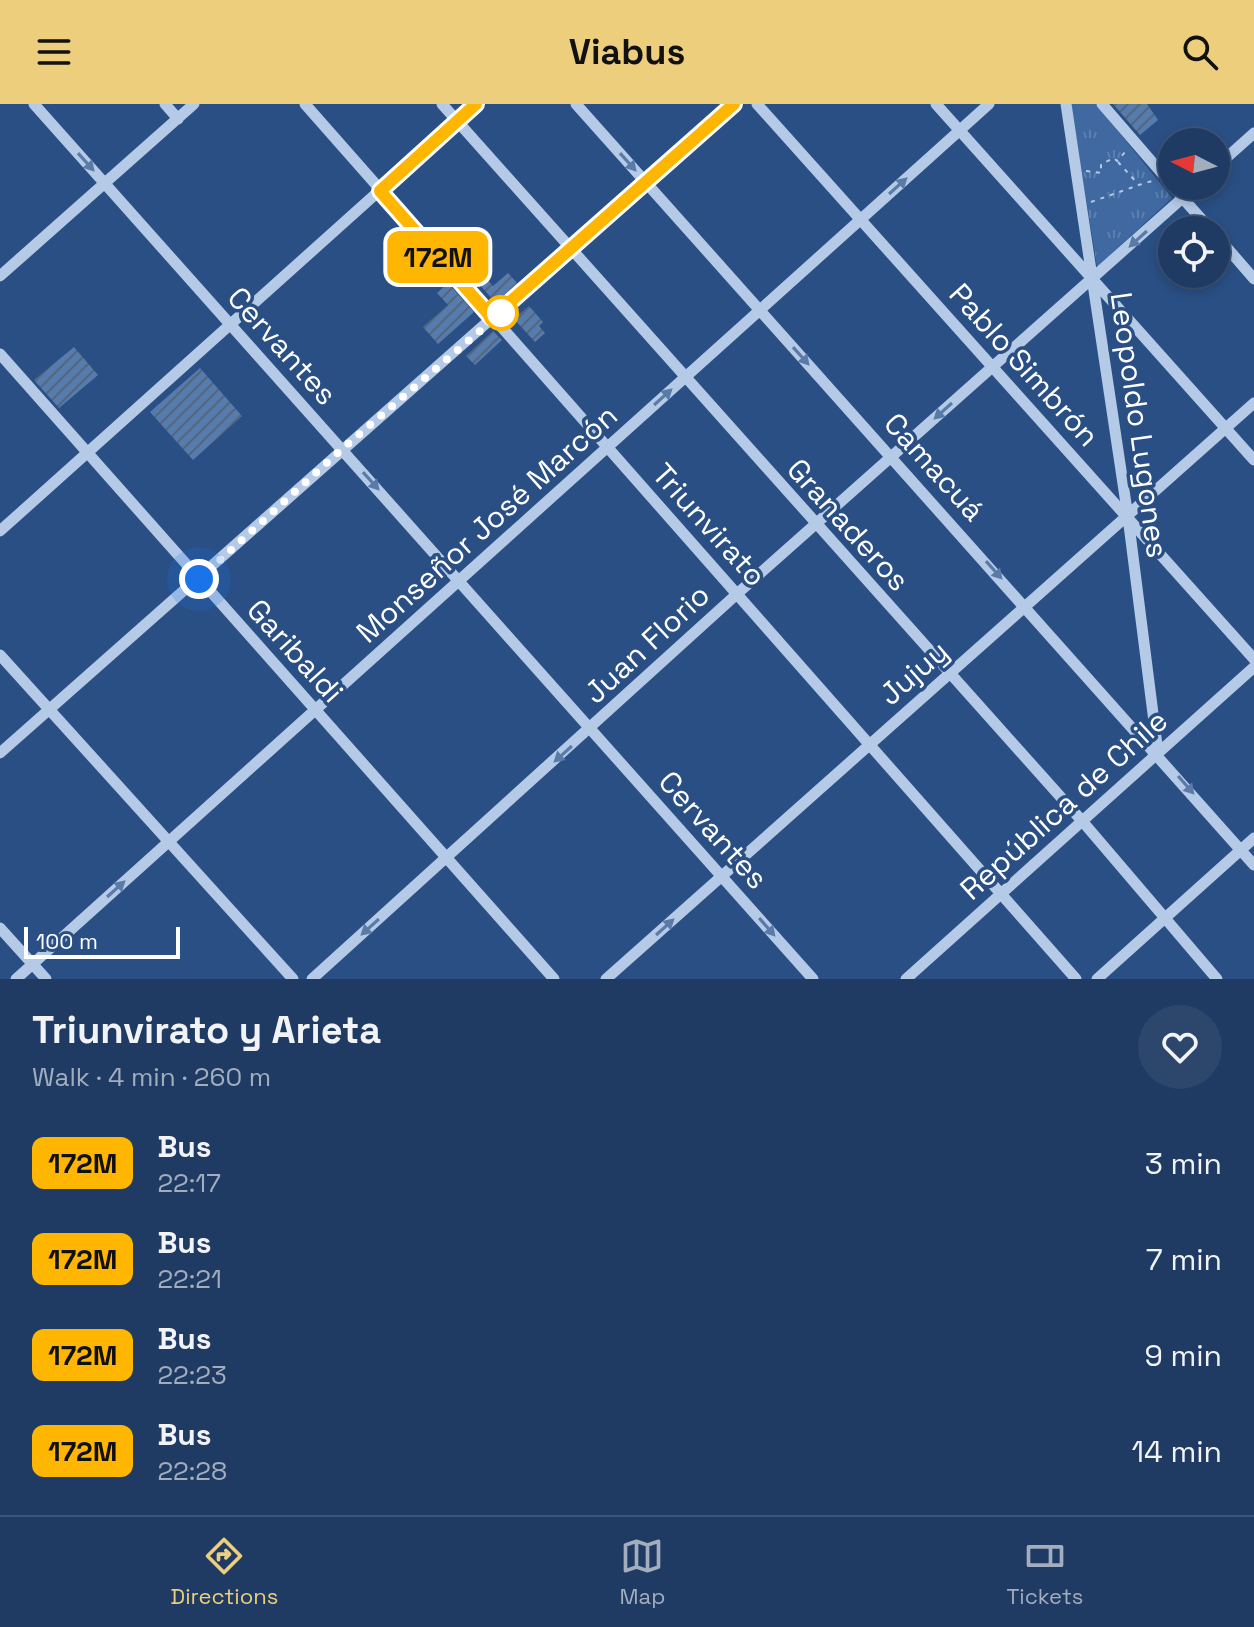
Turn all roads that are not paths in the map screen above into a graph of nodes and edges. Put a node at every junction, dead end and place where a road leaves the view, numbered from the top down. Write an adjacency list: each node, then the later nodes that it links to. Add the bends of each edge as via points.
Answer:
1 (34, 104): 21 (street, Cervantes, one-way to 21)
2 (165, 104): 14 (street)
3 (194, 104): 14 (street)
4 (305, 104): 22 (street, Triunvirato)
5 (442, 104): 15 (street, Granaderos)
6 (476, 104): 15 (street)
7 (576, 104): 20 (street, Camacuá, one-way to 20)
8 (734, 104): 20 (street)
9 (757, 104): 26 (street, Pablo Simbrón)
10 (936, 104): 16 (street)
11 (989, 104): 16 (street, Monseñor José Marcón)
12 (1066, 104): 30 (street, Leopoldo Lugones)
13 (1102, 104): 19 (street)
14 (178, 119): 21 (street)
15 (457, 121): 22 (street); 27 (street, Granaderos)
16 (960, 130): 26 (street, Monseñor José Marcón, one-way to 16); 30 (street)
17 (1254, 133): 18 (street)
18 (1230, 154)
19 (1158, 169)
20 (646, 182): 27 (street); 32 (street, Camacuá)
21 (106, 185): 29 (street); 34 (street, Cervantes)
22 (380, 191): 33 (street, Triunvirato); 34 (street)
23 (1181, 200): 30 (street, Juan Florio, one-way to 30)
24 (1185, 200): 25 (street)
25 (1199, 216)
26 (862, 219): 32 (street, Monseñor José Marcón); 36 (street, Pablo Simbrón)
27 (572, 249): 33 (street); 37 (street, Granaderos)
28 (1230, 251): 31 (street)
29 (0, 276)
30 (1094, 279): 36 (street, Juan Florio); 39 (street); 45 (street, Leopoldo Lugones)
31 (1254, 279)
32 (761, 310): 37 (street, Monseñor José Marcón); 43 (street, Camacuá, one-way to 43)
33 (492, 318): 40 (street, Triunvirato); 41 (street)
34 (230, 323): 41 (street, Cervantes); 42 (street)
35 (0, 354): 42 (street, Garibaldi)
36 (992, 367): 43 (street, Juan Florio, one-way to 43); 45 (street, Pablo Simbrón)
37 (685, 377): 40 (street, Monseñor José Marcón, one-way to 37); 46 (street, Granaderos)
38 (1254, 403): 39 (street, Jujuy)
39 (1227, 429): 44 (street); 45 (street, Jujuy)
40 (607, 447): 49 (street, Monseñor José Marcón); 50 (street, Triunvirato)
41 (342, 449): 48 (street); 49 (street, Cervantes, one-way to 49)
42 (85, 454): 47 (street); 48 (street, Garibaldi)
43 (892, 458): 46 (street, Juan Florio); 51 (street, Camacuá, one-way to 51)
44 (1254, 460)
45 (1128, 517): 51 (street, Jujuy); 53 (street, Pablo Simbrón); 61 (street, Leopoldo Lugones)
46 (815, 525): 50 (street, Juan Florio); 55 (street, Granaderos)
47 (0, 531)
48 (199, 579): 56 (street); 57 (street, Garibaldi)
49 (459, 581): 57 (street, Monseñor José Marcón); 58 (street, Cervantes)
50 (738, 593): 58 (street, Juan Florio); 59 (street, Triunvirato)
51 (1027, 605): 55 (street, Jujuy); 61 (street, Camacuá)
52 (0, 655): 56 (street)
53 (1254, 659)
54 (1254, 667): 61 (street, República de Chile)
55 (949, 674): 59 (street, Jujuy); 62 (street, Granaderos)
56 (49, 710): 60 (street); 64 (street)
57 (316, 710): 64 (street, Monseñor José Marcón); 66 (street, Garibaldi)
58 (590, 729): 66 (street, Juan Florio, one-way to 66); 68 (street, Cervantes)
59 (870, 744): 68 (street, Jujuy); 69 (street, Triunvirato)
60 (0, 753)
61 (1159, 753): 62 (street, República de Chile); 65 (street, Camacuá, one-way to 65)
62 (1083, 822): 69 (street, República de Chile); 70 (street, Granaderos)
63 (1254, 838): 65 (street)
64 (168, 842): 72 (street, Monseñor José Marcón, one-way to 64); 75 (street)
65 (1241, 850): 67 (street, Camacuá); 70 (street)
66 (447, 857): 76 (street, Juan Florio, one-way to 76); 77 (street, Garibaldi)
67 (1254, 865)
68 (722, 876): 78 (street, Jujuy, one-way to 68); 79 (street, Cervantes, one-way to 79)
69 (1001, 894): 80 (street, República de Chile); 81 (street, Triunvirato)
70 (1166, 918): 82 (street); 83 (street, Granaderos)
71 (0, 928): 72 (street)
72 (33, 964): 73 (street, Monseñor José Marcón); 74 (street)
73 (16, 979)
74 (46, 979)
75 (293, 979)
76 (312, 979)
77 (554, 979)
78 (606, 979)
79 (813, 979)
80 (906, 979)
81 (1076, 979)
82 (1097, 979)
83 (1217, 979)

